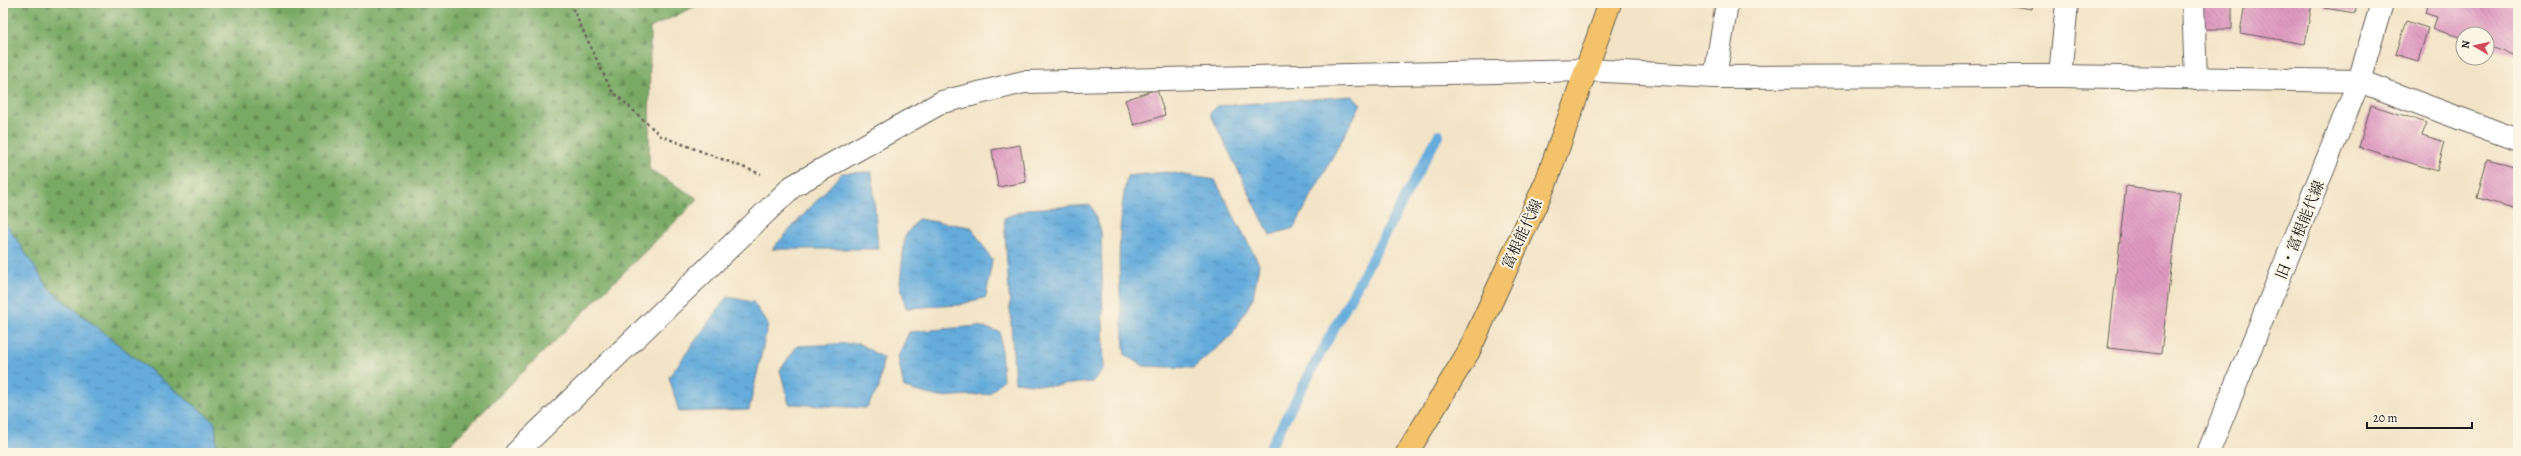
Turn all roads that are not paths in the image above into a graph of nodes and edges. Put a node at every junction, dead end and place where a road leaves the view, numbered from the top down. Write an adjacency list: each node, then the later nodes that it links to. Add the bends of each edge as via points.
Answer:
1 (1610, 3): 6 (main road, 富根能代線)
2 (1727, 3): 8 (street)
3 (2067, 3): 7 (street)
4 (2194, 3): 9 (street)
5 (2382, 3): 10 (street, 旧・富根能代線)
6 (1587, 70): 8 (street); 12 (street, via 1024,82 942,102 793,186); 13 (main road, 富根能代線, via 1546,182 1469,350)
7 (2060, 76): 8 (street); 9 (street)
8 (1715, 77)
9 (2196, 79): 10 (street)
10 (2359, 81): 11 (street); 14 (street, 旧・富根能代線)
11 (2518, 140)
12 (516, 453)
13 (1407, 453)
14 (2208, 453)

